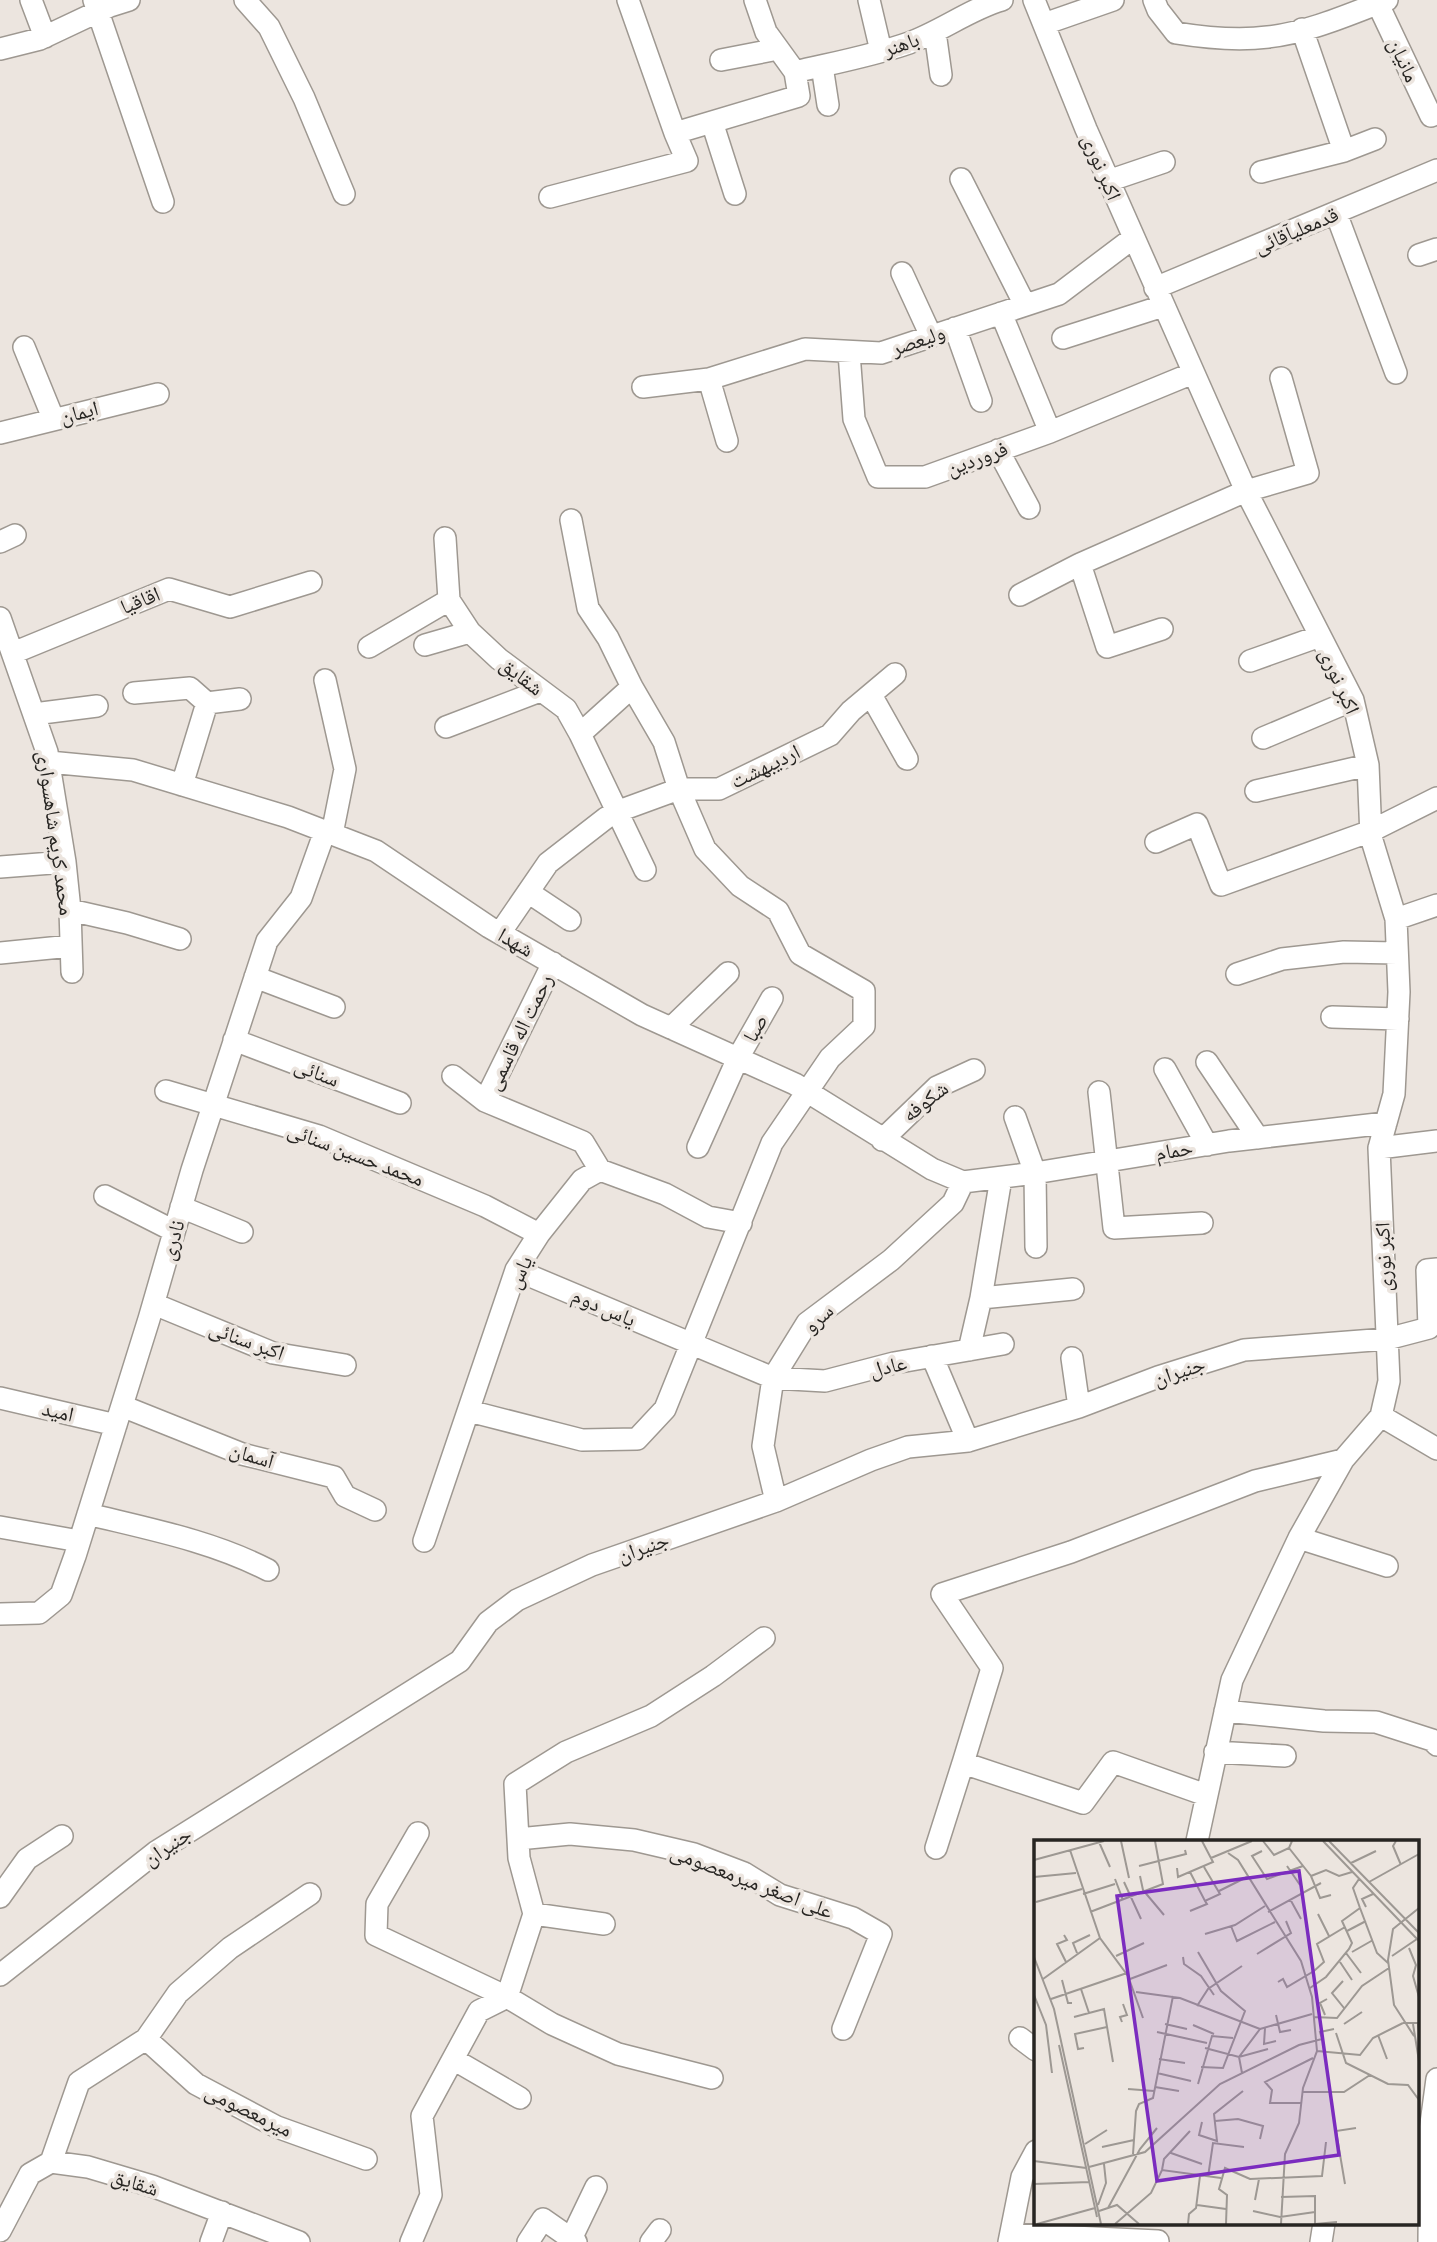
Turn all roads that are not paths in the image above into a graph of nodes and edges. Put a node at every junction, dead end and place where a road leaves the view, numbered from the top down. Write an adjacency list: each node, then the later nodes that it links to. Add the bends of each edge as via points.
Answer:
1 (31, 0): 16 (street)
2 (129, 0): 12 (street)
3 (245, 0): 35 (street, via 270,27)
4 (628, 0): 27 (street)
5 (755, 0): 18 (street, via 766,32)
6 (869, 0): 19 (street)
7 (1002, 0): 15 (street, باهنر)
8 (1034, 0): 13 (street, اکبر نوری)
9 (1113, 0): 13 (street)
10 (1154, 0): 14 (street, via 1176,33 1217,39 1270,37)
11 (1380, 1): 14 (street); 25 (street, مانیان)
12 (97, 5): 16 (street); 38 (street)
13 (1044, 24): 34 (street, اکبر نوری)
14 (1302, 29): 29 (street)
15 (935, 32): 19 (street, باهنر); 23 (street)
16 (45, 37): 17 (street)
17 (0, 49)
18 (778, 49): 20 (street); 22 (street)
19 (881, 51): 21 (street, باهنر)
20 (721, 60)
21 (822, 66): 22 (street, باهنر); 24 (street)
22 (795, 72): 26 (street, via 799,96)
23 (941, 75)
24 (828, 105)
25 (1430, 116)
26 (712, 122): 27 (street); 36 (street)
27 (675, 133): 37 (street, via 687,162)
28 (1375, 139): 29 (street)
29 (1343, 150): 32 (street)
30 (1164, 162): 34 (street)
31 (1437, 170): 39 (street, قدمعلیآقائی)
32 (1261, 172)
33 (961, 179): 43 (street)
34 (1108, 181): 40 (street, اکبر نوری)
35 (344, 194)
36 (735, 194)
37 (550, 197)
38 (163, 202)
39 (1336, 213): 42 (street, قدمعلیآقائی); 51 (street)
40 (1133, 238): 42 (street, اکبر نوری); 43 (street, ولیعصر, via 1059,294)
41 (902, 273): 46 (street)
42 (1159, 297): 47 (street, قدمعلیآقائی); 50 (street, اکبر نوری)
43 (1025, 306): 44 (street, ولیعصر)
44 (1001, 313): 45 (street, ولیعصر); 58 (street)
45 (955, 328): 46 (street, ولیعصر); 56 (street)
46 (931, 336): 49 (street, ولیعصر, via 881,353)
47 (1063, 338)
48 (24, 347): 57 (street)
49 (849, 353): 53 (street, ولیعصر, via 805,349); 61 (street, فروردین, via 854,419 878,478 925,477)
50 (1194, 373): 58 (street, فروردین); 62 (street, اکبر نوری)
51 (1396, 373)
52 (1281, 378): 62 (street, via 1308,473)
53 (709, 379): 54 (street, ولیعصر); 60 (street)
54 (643, 387)
55 (158, 394): 57 (street, ایمان)
56 (981, 401)
57 (53, 418): 59 (street, ایمان)
58 (1050, 432): 61 (street, فروردین)
59 (0, 433)
60 (727, 441)
61 (998, 450): 63 (street)
62 (1246, 491): 66 (street); 73 (street, اکبر نوری)
63 (1029, 508)
64 (571, 520): 80 (street, via 588,608)
65 (445, 538): 69 (street, شقایق)
66 (1080, 564): 68 (street); 71 (street, via 1107,648)
67 (311, 582): 76 (street, اقاقیا, via 230,607 169,589)
68 (1020, 595)
69 (449, 600): 72 (street, شقایق); 75 (street)
70 (0, 618): 76 (street, محمد کریم شاهسواری)
71 (1162, 629)
72 (470, 632): 74 (street); 81 (street, شقایق)
73 (1320, 636): 77 (street); 85 (street, اکبر نوری)
74 (425, 645)
75 (369, 647)
76 (13, 653): 88 (street, محمد کریم شاهسواری)
77 (1250, 661)
78 (895, 674): 83 (street, اردیبهشت)
79 (325, 680): 101 (street, نادری, via 345,769)
80 (632, 687): 90 (street); 96 (street, via 664,742)
81 (540, 691): 89 (street); 90 (street, شقایق, via 566,709)
82 (134, 693): 86 (street, via 190,688)
83 (871, 695): 92 (street); 96 (street, اردیبهشت, via 830,735 719,789)
84 (240, 699): 86 (street)
85 (1353, 700): 91 (street); 94 (street, اکبر نوری)
86 (207, 703): 95 (street)
87 (97, 706): 88 (street)
88 (34, 714): 93 (street, محمد کریم شاهسواری)
89 (446, 727)
90 (580, 734): 99 (street, شقایق)
91 (1264, 738)
92 (907, 759)
93 (49, 762): 95 (street, شهدا, via 134,771); 103 (street, محمد کریم شاهسواری)
94 (1368, 765): 97 (street); 100 (street, اکبر نوری)
95 (182, 785): 101 (street, شهدا)
96 (679, 789): 99 (street, اردیبهشت); 133 (street, via 705,849 740,886 778,912 800,954 864,991 864,1026 830,1058)
97 (1256, 791)
98 (1437, 798): 100 (street)
99 (616, 812): 105 (street, شقایق); 106 (street, اردیبهشت, via 548,863)
100 (1371, 831): 102 (street, via 1221,885 1197,824); 109 (street, اکبر نوری)
101 (329, 833): 111 (street, شهدا, via 376,851); 120 (street, نادری, via 301,898 267,940)
102 (1156, 842)
103 (65, 862): 104 (street); 108 (street, محمد کریم شاهسواری)
104 (0, 867)
105 (645, 870)
106 (528, 892): 110 (street); 111 (street, اردیبهشت)
107 (1437, 905): 109 (street)
108 (69, 910): 112 (street); 113 (street, محمد کریم شاهسواری)
109 (1396, 919): 115 (street, اکبر نوری)
110 (570, 920)
111 (500, 933): 116 (street, شهدا)
112 (180, 939)
113 (71, 946): 114 (street); 117 (street, محمد کریم شاهسواری)
114 (0, 953)
115 (1397, 954): 119 (street, via 1344,952 1282,958); 124 (street, اکبر نوری)
116 (553, 963): 125 (street, شهدا); 135 (street, رحمت اله قاسمی)
117 (72, 972)
118 (728, 973): 125 (street)
119 (1237, 974)
120 (255, 977): 122 (street); 126 (street, نادری)
121 (772, 998): 127 (street, صبا)
122 (334, 1007)
123 (1332, 1017): 124 (street)
124 (1398, 1019): 139 (street, اکبر نوری, via 1394,1094)
125 (671, 1028): 127 (street, شهدا)
126 (234, 1040): 136 (street, سنائی); 137 (street, نادری)
127 (738, 1058): 133 (street, شهدا); 144 (street, صبا)
128 (1207, 1062): 140 (street)
129 (1165, 1069): 143 (street)
130 (974, 1070): 141 (street, شکوفه, via 937,1087)
131 (453, 1076): 135 (street)
132 (166, 1091): 137 (street, محمد حسین سنائی)
133 (807, 1092): 141 (street, شهدا); 153 (street, via 772,1143)
134 (1099, 1092): 146 (street)
135 (485, 1101): 147 (street, via 583,1142)
136 (400, 1103)
137 (214, 1104): 152 (street, نادری); 157 (street, محمد حسین سنائی, via 319,1136 485,1206)
138 (1015, 1117): 148 (street)
139 (1386, 1123): 140 (street, حمام); 145 (street, اکبر نوری)
140 (1258, 1138): 143 (street, حمام)
141 (882, 1140): 150 (street, شهدا)
142 (1437, 1141): 145 (street)
143 (1207, 1145): 146 (street, حمام)
144 (698, 1147)
145 (1379, 1148): 164 (street, اکبر نوری)
146 (1108, 1161): 148 (street, حمام); 154 (street, via 1114,1228)
147 (600, 1170): 153 (street, via 665,1194 708,1217); 157 (street, یاس, via 582,1180)
148 (1035, 1173): 149 (street, حمام); 158 (street)
149 (1001, 1178): 150 (street, حمام); 162 (street)
150 (963, 1182): 171 (street, سرو, via 953,1203 891,1260 807,1323)
151 (105, 1196): 155 (street)
152 (181, 1206): 155 (street, نادری); 156 (street)
153 (741, 1223): 165 (street)
154 (1202, 1223)
155 (174, 1231): 163 (street, نادری)
156 (242, 1232)
157 (539, 1234): 160 (street, یاس)
158 (1036, 1247)
159 (1437, 1269): 164 (street, جنیران, via 1427,1270 1429,1328)
160 (516, 1270): 165 (street, یاس دوم); 174 (street, یاس)
161 (1073, 1289): 162 (street)
162 (981, 1298): 167 (street)
163 (153, 1304): 170 (street, اکبر سنائی, via 272,1353); 175 (street, نادری)
164 (1387, 1339): 173 (street, جنیران, via 1244,1350); 176 (street, اکبر نوری, via 1389,1381)
165 (692, 1344): 171 (street, یاس دوم); 174 (street, via 665,1409 637,1439 582,1440)
166 (1003, 1344): 167 (street, عادل)
167 (969, 1350): 168 (street, عادل)
168 (932, 1356): 171 (street, عادل, via 824,1381); 177 (street)
169 (1072, 1358): 173 (street)
170 (345, 1365)
171 (773, 1378): 180 (street, سرو, via 763,1446)
172 (0, 1398): 175 (street, امید)
173 (1079, 1407): 177 (street, جنیران)
174 (469, 1411): 185 (street, یاس)
175 (119, 1415): 181 (street, آسمان, via 334,1478 345,1496); 182 (street, نادری)
176 (1381, 1416): 178 (street); 179 (street, اکبر نوری)
177 (968, 1441): 180 (street, جنیران, via 908,1447)
178 (1437, 1449)
179 (1343, 1461): 184 (street, اکبر نوری); 195 (street, via 1255,1481 1071,1552 942,1594 992,1668)
180 (776, 1501): 206 (street, جنیران, via 592,1565 517,1600 488,1622 460,1661 156,1852)
181 (375, 1510)
182 (88, 1514): 186 (street, نادری); 188 (street, via 176,1535)
183 (0, 1527): 186 (street)
184 (1299, 1538): 187 (street); 191 (street, اکبر نوری, via 1232,1680)
185 (424, 1541)
186 (79, 1542): 189 (street, نادری, via 61,1595 39,1612)
187 (1387, 1566)
188 (268, 1570)
189 (0, 1614)
190 (764, 1638): 199 (street, via 651,1716 566,1752 515,1784)
191 (1225, 1711): 192 (street, via 1376,1722); 193 (street, اکبر نوری)
192 (1437, 1745)
193 (1215, 1752): 194 (street); 196 (street, اکبر نوری)
194 (1285, 1756)
195 (963, 1763): 196 (street, via 1083,1803 1113,1762); 201 (street)
196 (1206, 1795): 200 (street, اکبر نوری)
197 (418, 1833): 207 (street, via 377,1904 376,1936)
198 (62, 1836): 203 (street, via 27,1859)
199 (518, 1839): 204 (street); 208 (street, علی اصغر میرمعصومی, via 570,1834 634,1840 694,1854 744,1873 780,1895 853,1918 881,1934)
200 (1197, 1840)
201 (936, 1847)
202 (310, 1894): 209 (street, via 230,1948 178,1993)
203 (0, 1897)
204 (534, 1914): 205 (street); 207 (street)
205 (604, 1924)
206 (0, 1975)
207 (507, 1997): 210 (street, via 479,2011); 211 (street, via 618,2054)
208 (843, 2029)
209 (146, 2039): 214 (street, میرمعصومی, via 196,2084 278,2127); 216 (street, via 79,2082)
210 (453, 2059): 213 (street); 227 (street, via 422,2116 431,2195)
211 (712, 2078)
212 (1437, 2079): 230 (street, via 1430,2131)
213 (520, 2098)
214 (366, 2159)
215 (1034, 2159): 217 (street)
216 (51, 2162): 219 (street, شقایق, via 88,2167); 221 (street, via 30,2174)
217 (1029, 2179): 222 (street)
218 (596, 2187): 223 (street)
219 (222, 2212): 225 (street); 226 (street, شقایق)
220 (1324, 2224): 229 (street)
221 (0, 2231)
222 (1010, 2238): 224 (street)
223 (573, 2240): 228 (street, via 543,2219)
224 (1158, 2241)
225 (211, 2242)
226 (299, 2242)
227 (411, 2242)
228 (528, 2242)
229 (1321, 2242)
230 (1429, 2242)

